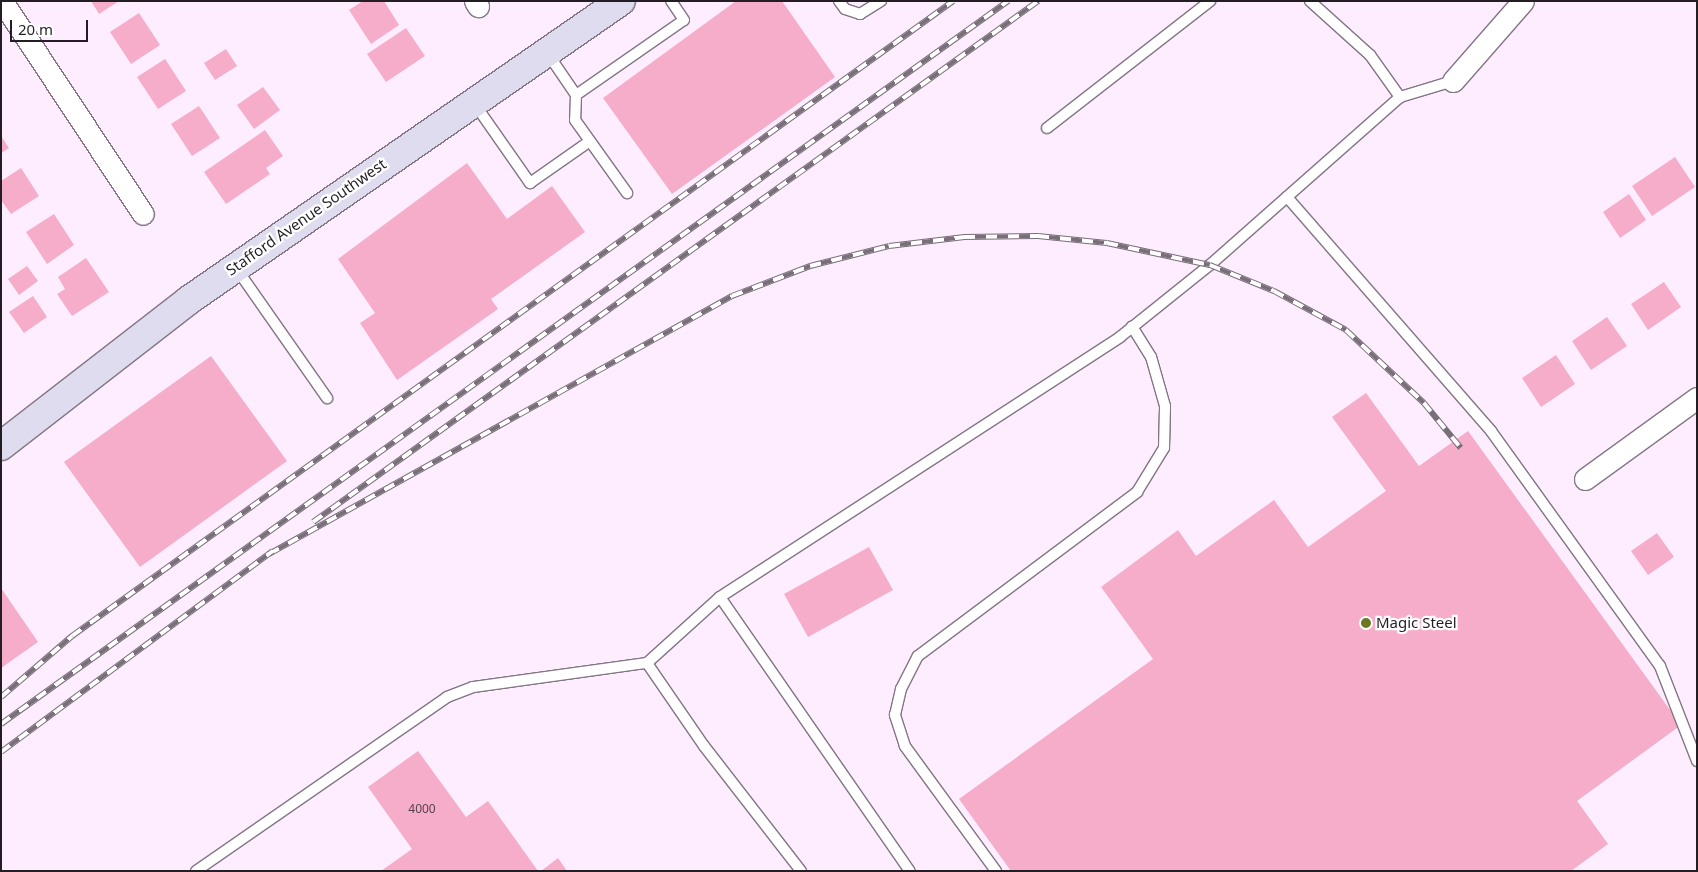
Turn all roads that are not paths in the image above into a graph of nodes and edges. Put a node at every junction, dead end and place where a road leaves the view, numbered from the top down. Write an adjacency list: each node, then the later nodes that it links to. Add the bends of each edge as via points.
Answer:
1 (2, 1): 18 (street)
2 (621, 1): 9 (street, Stafford Avenue Southwest)
3 (672, 1): 11 (lane, via 684,20)
4 (839, 1): 5 (lane, via 845,9 860,14)
5 (881, 1)
6 (1210, 1): 14 (lane)
7 (1310, 1): 12 (lane, via 1370,55)
8 (1523, 1): 10 (street)
9 (546, 51): 11 (lane); 13 (street, Stafford Avenue Southwest)
10 (1453, 81): 12 (lane)
11 (576, 95): 15 (lane, via 575,120)
12 (1400, 97): 17 (lane)
13 (472, 100): 15 (lane, via 530,183); 19 (street, Stafford Avenue Southwest)
14 (1047, 128)
15 (590, 141): 16 (lane)
16 (627, 193)
17 (1287, 197): 20 (lane); 27 (lane, via 1491,431 1660,666)
18 (143, 214)
19 (235, 267): 21 (lane); 23 (street, Stafford Avenue Southwest)
20 (1132, 328): 25 (lane, via 1044,390); 31 (lane, via 1152,357 1165,406 1164,448 1137,492 918,656 901,689 895,715 905,746)
21 (327, 398)
22 (1697, 398): 24 (street)
23 (1, 446)
24 (1585, 478)
25 (720, 597): 26 (lane); 30 (lane)
26 (647, 663): 28 (lane, via 473,687 447,697); 29 (lane, via 704,746)
27 (1697, 760)
28 (196, 871)
29 (802, 871)
30 (910, 871)
31 (996, 871)

